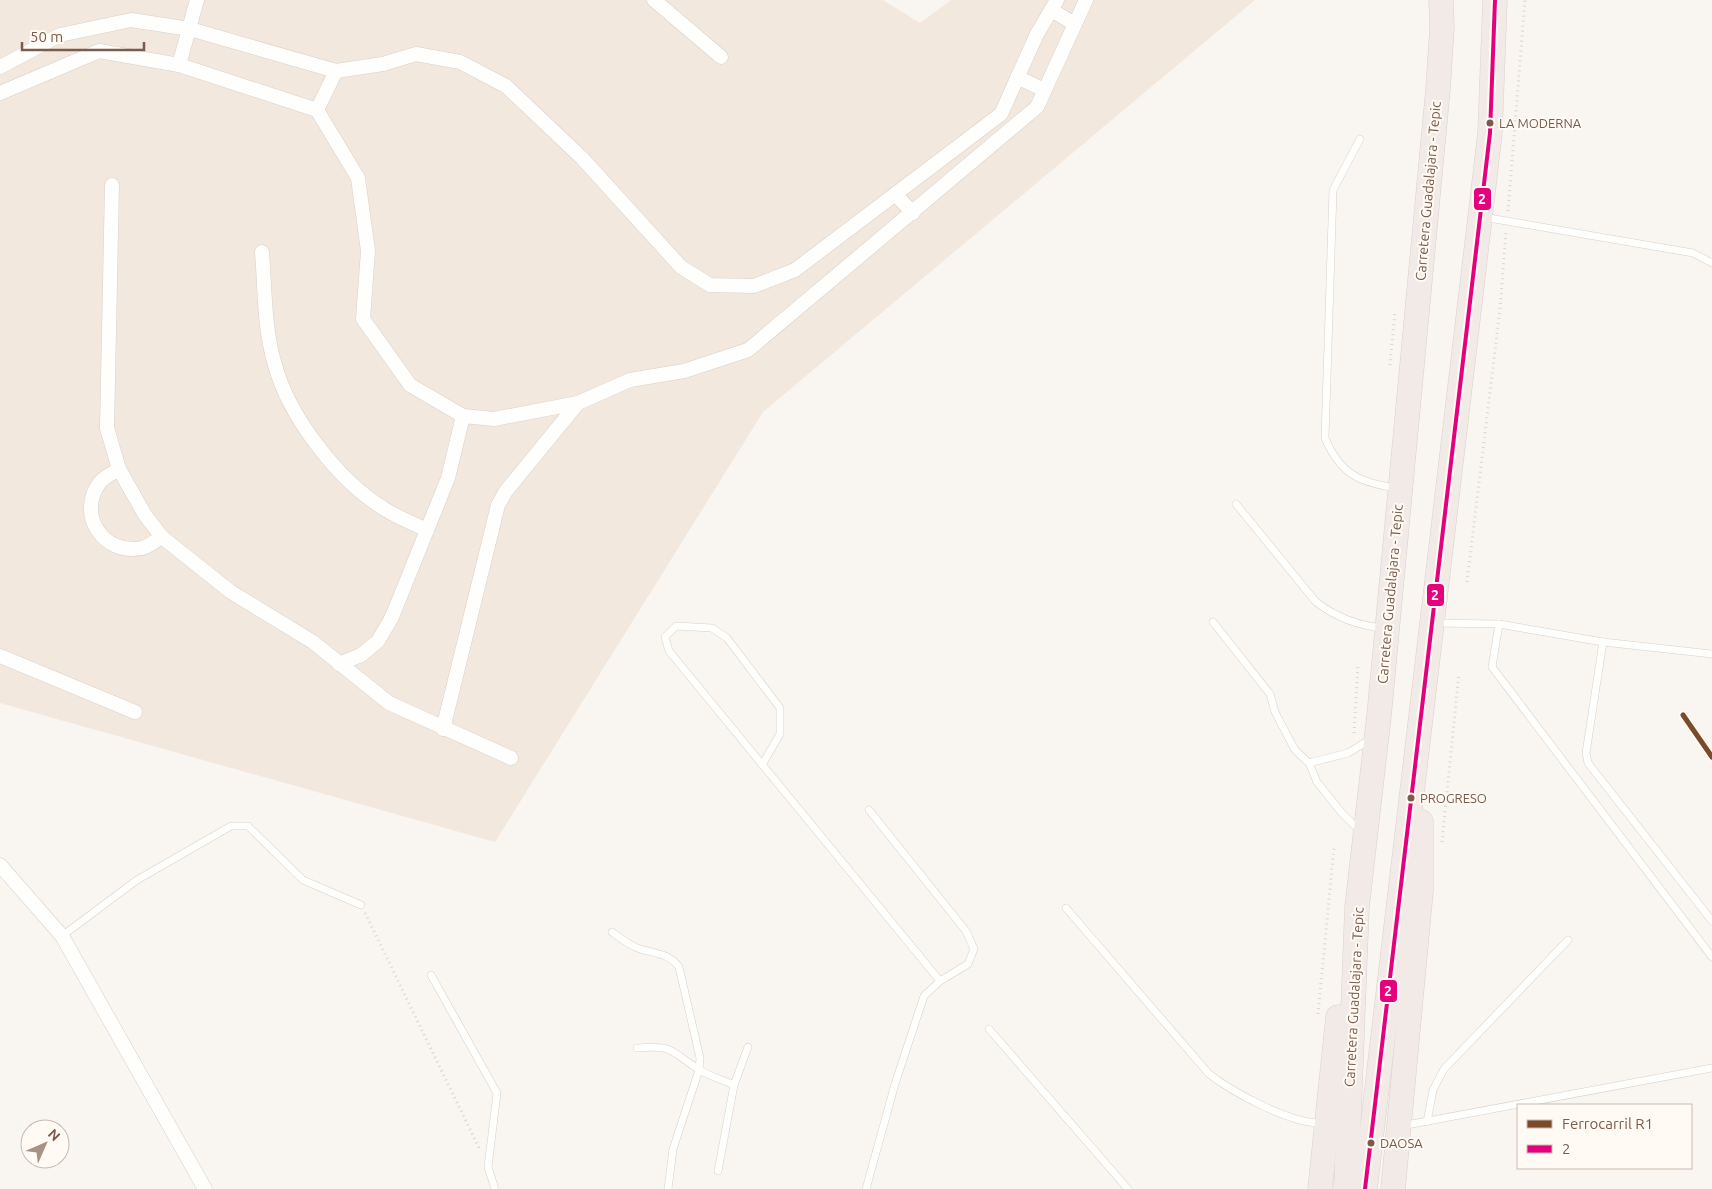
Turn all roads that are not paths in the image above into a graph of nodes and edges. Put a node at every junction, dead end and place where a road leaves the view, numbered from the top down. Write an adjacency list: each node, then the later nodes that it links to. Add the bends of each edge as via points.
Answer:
1 (197, 0): 8 (street)
2 (654, 0): 9 (street)
3 (1086, 0): 7 (street)
4 (1441, 0): 27 (highway, Carretera Guadalajara - Tepic, via 1438,88)
5 (1495, 0): 21 (highway, Carretera Guadalajara - Tepic, via 1490,133)
6 (1054, 5): 7 (street); 13 (street, via 1036,34)
7 (1074, 24): 14 (street)
8 (190, 29): 10 (street); 11 (street, via 131,20 60,35); 12 (street)
9 (722, 57)
10 (179, 64): 15 (street, via 99,51); 16 (street)
11 (0, 67)
12 (336, 72): 16 (street); 19 (street, via 384,64 416,54 460,62 506,86 582,158 681,267 710,285 754,286 795,270)
13 (1017, 77): 14 (street); 19 (street, via 1001,114)
14 (1044, 90): 20 (street, via 1037,107)
15 (0, 93)
16 (317, 110): 25 (street, via 358,178 368,252 364,320 410,385)
17 (1360, 139): 27 (lane, via 1333,190 1325,438 1332,454 1351,476)
18 (112, 185): 26 (street, via 107,428)
19 (895, 194): 20 (street)
20 (913, 213): 24 (street, via 748,350 684,371 630,380)
21 (1480, 216): 23 (lane, via 1693,253); 32 (highway, Carretera Guadalajara - Tepic)
22 (262, 252): 29 (street, via 267,320 275,366 294,409 320,450 355,489 383,509)
23 (1712, 263)
24 (578, 403): 25 (street, via 494,419); 41 (street, via 498,505)
25 (463, 416): 29 (street, via 448,478)
26 (119, 469): 30 (street); 30 (street, via 101,480 90,500 91,521 103,539 122,549 143,548)
27 (1400, 488): 34 (highway, Carretera Guadalajara - Tepic)
28 (1236, 504): 34 (lane, via 1316,602 1331,614 1364,627)
29 (427, 530): 38 (street, via 392,617 378,641 361,656)
30 (162, 536): 38 (street, via 231,592 313,642)
31 (1213, 622): 44 (lane, via 1270,694 1286,735 1295,750)
32 (1432, 623): 33 (lane); 40 (highway, Carretera Guadalajara - Tepic)
33 (1499, 624): 35 (lane); 56 (lane, via 1492,667)
34 (1387, 628): 42 (highway, Carretera Guadalajara - Tepic)
35 (1603, 642): 36 (lane); 52 (lane, via 1586,753 1588,763)
36 (1712, 654)
37 (0, 656): 39 (street)
38 (339, 664): 41 (street, via 389,703)
39 (135, 712)
40 (1420, 724): 69 (highway, via 1421,891); 78 (highway, Carretera Guadalajara - Tepic)
41 (443, 729): 43 (street)
42 (1377, 736): 44 (lane, via 1348,753); 47 (highway, Carretera Guadalajara - Tepic)
43 (511, 758)
44 (1309, 763): 47 (lane, via 1328,797)
45 (762, 765): 45 (lane, via 780,734 780,708 727,638 712,628 676,626 665,637 669,651); 58 (lane)
46 (869, 810): 58 (lane, via 966,932 974,949 968,964)
47 (1365, 836): 50 (highway, Carretera Guadalajara - Tepic)
48 (0, 865): 54 (street)
49 (361, 905): 54 (lane, via 303,880 248,826 231,826 137,880)
50 (1357, 907): 68 (highway, via 1342,973); 77 (highway, Carretera Guadalajara - Tepic)
51 (1066, 908): 68 (lane, via 1209,1074 1230,1089 1287,1115 1308,1123)
52 (1712, 921)
53 (612, 932): 63 (lane, via 638,949 673,959 679,967 700,1058)
54 (62, 936): 71 (street)
55 (1568, 940): 67 (lane, via 1444,1069 1433,1090)
56 (1712, 957)
57 (431, 974): 72 (lane, via 497,1093 488,1167)
58 (940, 981): 74 (lane, via 924,996)
59 (989, 1029): 75 (lane)
60 (748, 1046): 64 (lane)
61 (637, 1048): 63 (lane, via 660,1046)
62 (1712, 1068): 65 (lane)
63 (699, 1070): 64 (lane); 73 (lane, via 673,1148)
64 (734, 1085): 70 (lane)
65 (1522, 1104)
66 (1517, 1105): 67 (lane)
67 (1427, 1122): 69 (lane)
68 (1327, 1123): 76 (highway)
69 (1399, 1126): 79 (highway)
70 (718, 1171)
71 (205, 1189)
72 (495, 1189)
73 (668, 1189)
74 (866, 1189)
75 (1128, 1189)
76 (1320, 1189)
77 (1346, 1189)
78 (1365, 1189)
79 (1393, 1189)

